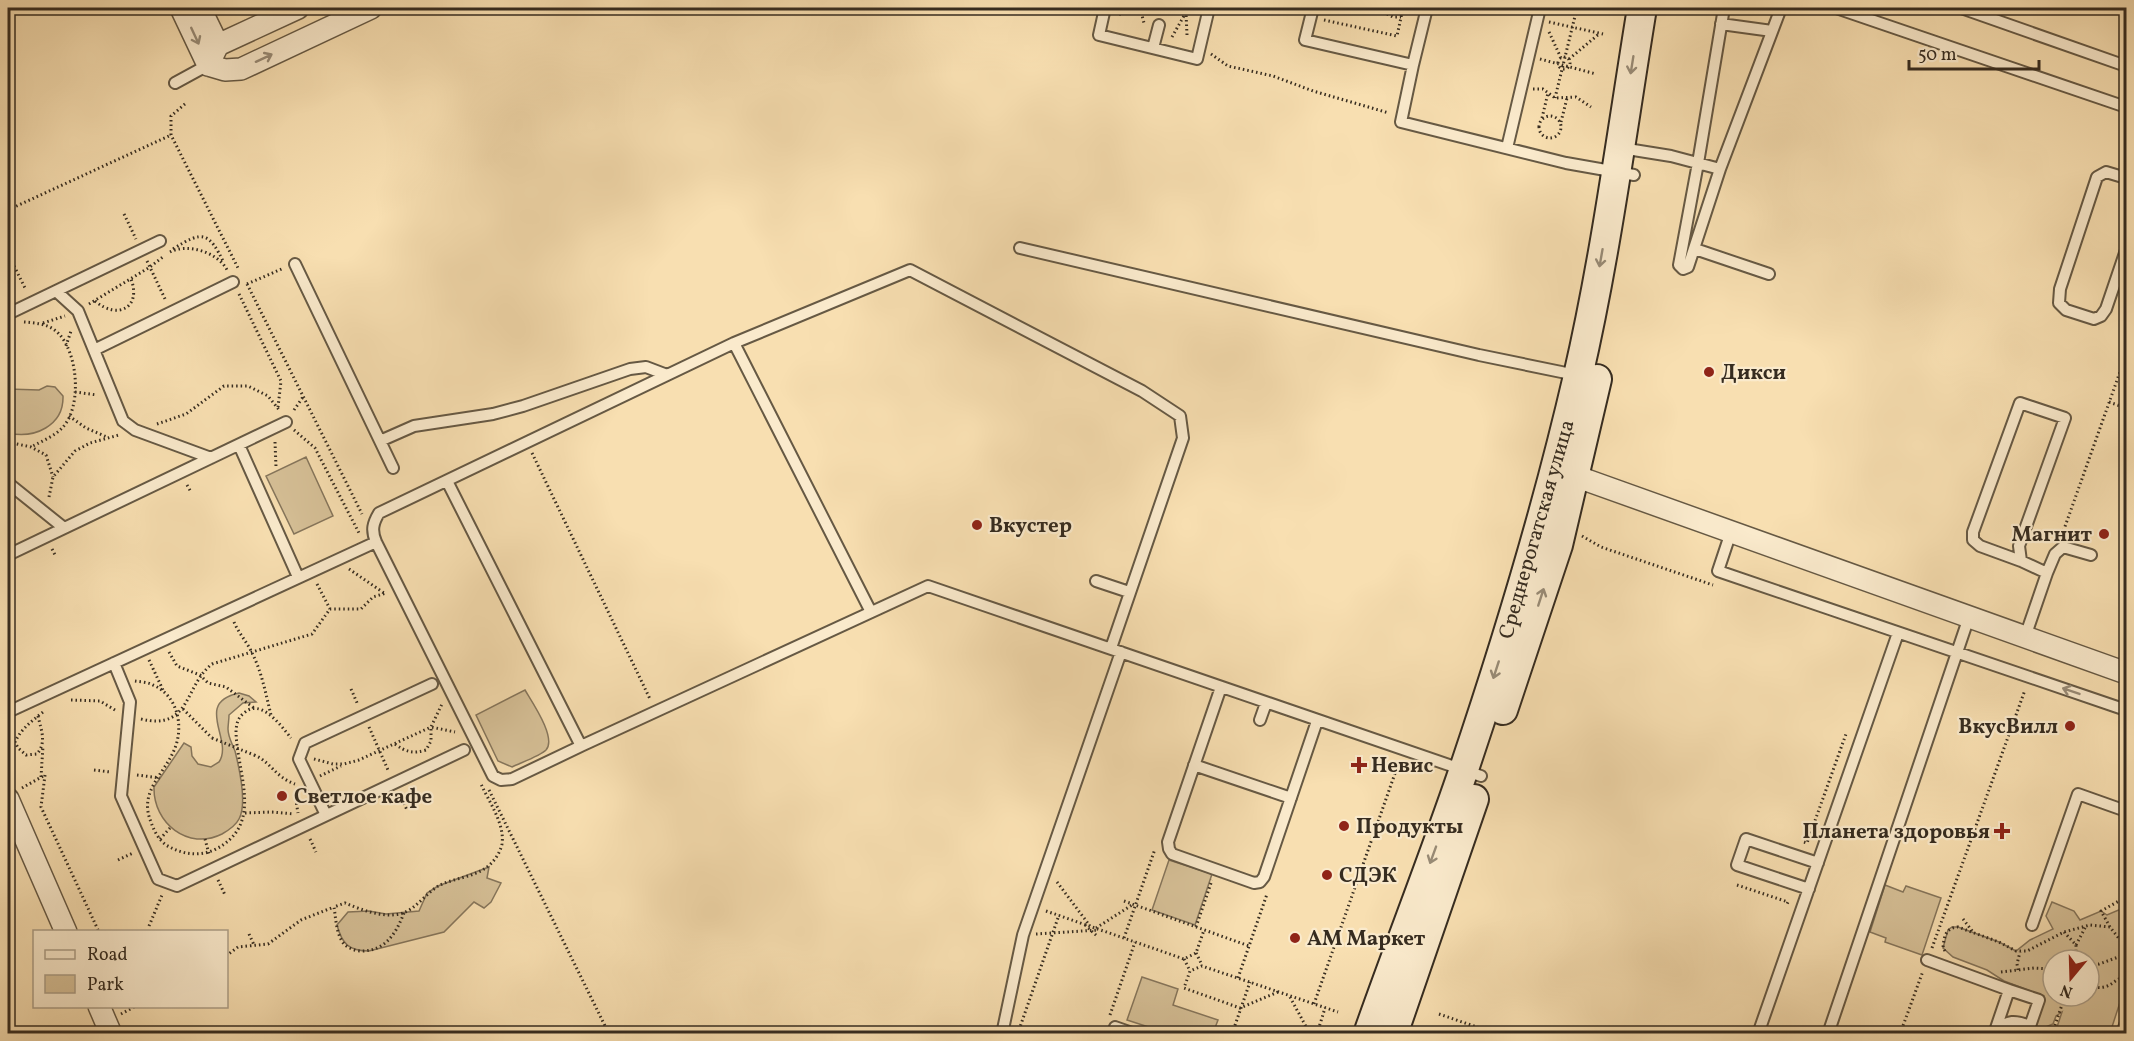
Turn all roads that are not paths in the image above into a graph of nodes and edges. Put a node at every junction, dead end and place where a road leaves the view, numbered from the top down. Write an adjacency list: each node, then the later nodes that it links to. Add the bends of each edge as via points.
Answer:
1 (181, 8): 21 (street, one-way to 21)
2 (200, 8): 19 (street)
3 (298, 8): 19 (street)
4 (370, 8): 21 (street, one-way to 4, via 241,69)
5 (1105, 8): 20 (lane, via 1099,35)
6 (1209, 8): 20 (lane, via 1197,59)
7 (1313, 8): 22 (lane, via 1305,40)
8 (1427, 8): 22 (lane)
9 (1540, 8): 26 (lane)
10 (1642, 8): 27 (street, Среднерогатская улица, one-way to 27)
11 (1661, 8): 27 (street, Среднерогатская улица)
12 (1724, 8): 16 (lane)
13 (1780, 8): 18 (lane)
14 (1836, 8): 25 (lane)
15 (1961, 8): 23 (lane)
16 (1721, 24): 18 (lane); 28 (lane)
17 (1159, 25): 20 (lane)
18 (1772, 31): 29 (lane)
19 (218, 45): 21 (street)
20 (1153, 48)
21 (208, 65): 24 (lane)
22 (1413, 65): 26 (lane, via 1401,122)
23 (2127, 66)
24 (175, 83)
25 (2127, 107)
26 (1507, 148): 27 (lane)
27 (1627, 162): 28 (lane); 43 (street, Среднерогатская улица, via 1612,306)
28 (1698, 163): 29 (lane); 33 (lane, via 1679,265 1683,269 1688,267)
29 (1720, 169): 33 (lane)
30 (2127, 178): 34 (lane, via 2106,172 2097,177 2060,289 2060,303 2067,310 2094,319 2101,315)
31 (160, 241): 38 (lane)
32 (1020, 248): 43 (lane)
33 (1695, 249): 36 (lane)
34 (2127, 250)
35 (294, 264): 45 (lane)
36 (1769, 274)
37 (233, 282): 41 (lane)
38 (56, 291): 39 (lane); 41 (lane, via 78,311)
39 (8, 314)
40 (734, 343): 42 (lane); 61 (lane, via 910,270 1142,392 1180,416 1183,438); 62 (lane)
41 (94, 350): 47 (lane, via 123,421 135,430)
42 (668, 375): 45 (lane, via 646,368 630,369 523,406 414,426); 50 (lane)
43 (1588, 378): 49 (street, Среднерогатская улица); 80 (street, Среднерогатская улица, one-way to 80, via 1519,597)
44 (286, 422): 46 (lane)
45 (380, 441): 48 (lane)
46 (239, 445): 47 (lane); 59 (lane, via 278,543)
47 (211, 458): 52 (lane)
48 (393, 468)
49 (1575, 476): 53 (street); 80 (street, Среднерогатская улица, one-way to 49, via 1558,545)
50 (447, 481): 54 (lane, via 379,513); 77 (lane)
51 (8, 483): 52 (lane)
52 (64, 528): 55 (lane)
53 (1731, 532): 63 (street); 64 (lane, via 1718,571)
54 (371, 541): 59 (lane); 77 (lane, via 493,776 512,779)
55 (8, 555)
56 (2091, 555): 58 (lane, via 2063,548 2055,554)
57 (2022, 561): 57 (lane, via 1973,540 2020,402 2065,418 2019,546); 58 (lane)
58 (2047, 573): 65 (lane)
59 (298, 577): 68 (lane)
60 (1096, 581): 61 (lane)
61 (1129, 592): 66 (lane)
62 (871, 612): 66 (lane, via 928,586); 77 (lane)
63 (1969, 617): 65 (street); 67 (lane)
64 (1898, 633): 67 (lane); 85 (lane)
65 (2025, 636): 69 (street)
66 (1116, 650): 71 (lane); 95 (lane, via 1023,935)
67 (1957, 653): 73 (lane, one-way to 67); 100 (lane)
68 (114, 663): 74 (lane); 84 (lane, via 130,702 121,796 158,879 177,886)
69 (2127, 673)
70 (432, 684): 84 (lane, via 305,743 299,759)
71 (1221, 687): 72 (lane); 79 (lane)
72 (1266, 703): 75 (lane); 76 (lane)
73 (2127, 710)
74 (8, 712)
75 (1260, 720)
76 (1317, 721): 80 (lane); 82 (lane)
77 (581, 746)
78 (464, 750): 84 (lane)
79 (1194, 765): 82 (lane); 82 (lane, via 1169,849 1172,854 1254,883 1264,877)
80 (1472, 774): 93 (street, Среднерогатская улица); 98 (street, Среднерогатская улица, one-way to 98)
81 (12, 795): 88 (street)
82 (1291, 798)
83 (2127, 811): 87 (lane, via 2078,794)
84 (326, 815)
85 (1818, 863): 86 (lane); 86 (lane, via 1746,839 1737,865)
86 (1809, 889): 99 (lane)
87 (2032, 925)
88 (65, 930)
89 (1927, 960): 90 (lane)
90 (2009, 990): 92 (lane); 92 (lane, via 2038,1000 2036,1009 2030,1026 2015,1020 2005,1022)
91 (100, 1008): 94 (street)
92 (1995, 1032)
93 (1394, 1033)
94 (111, 1034)
95 (1002, 1034)
96 (1113, 1034): 97 (lane, via 1115,1027)
97 (1135, 1034)
98 (1368, 1034)
99 (1758, 1034)
100 (1828, 1034)

